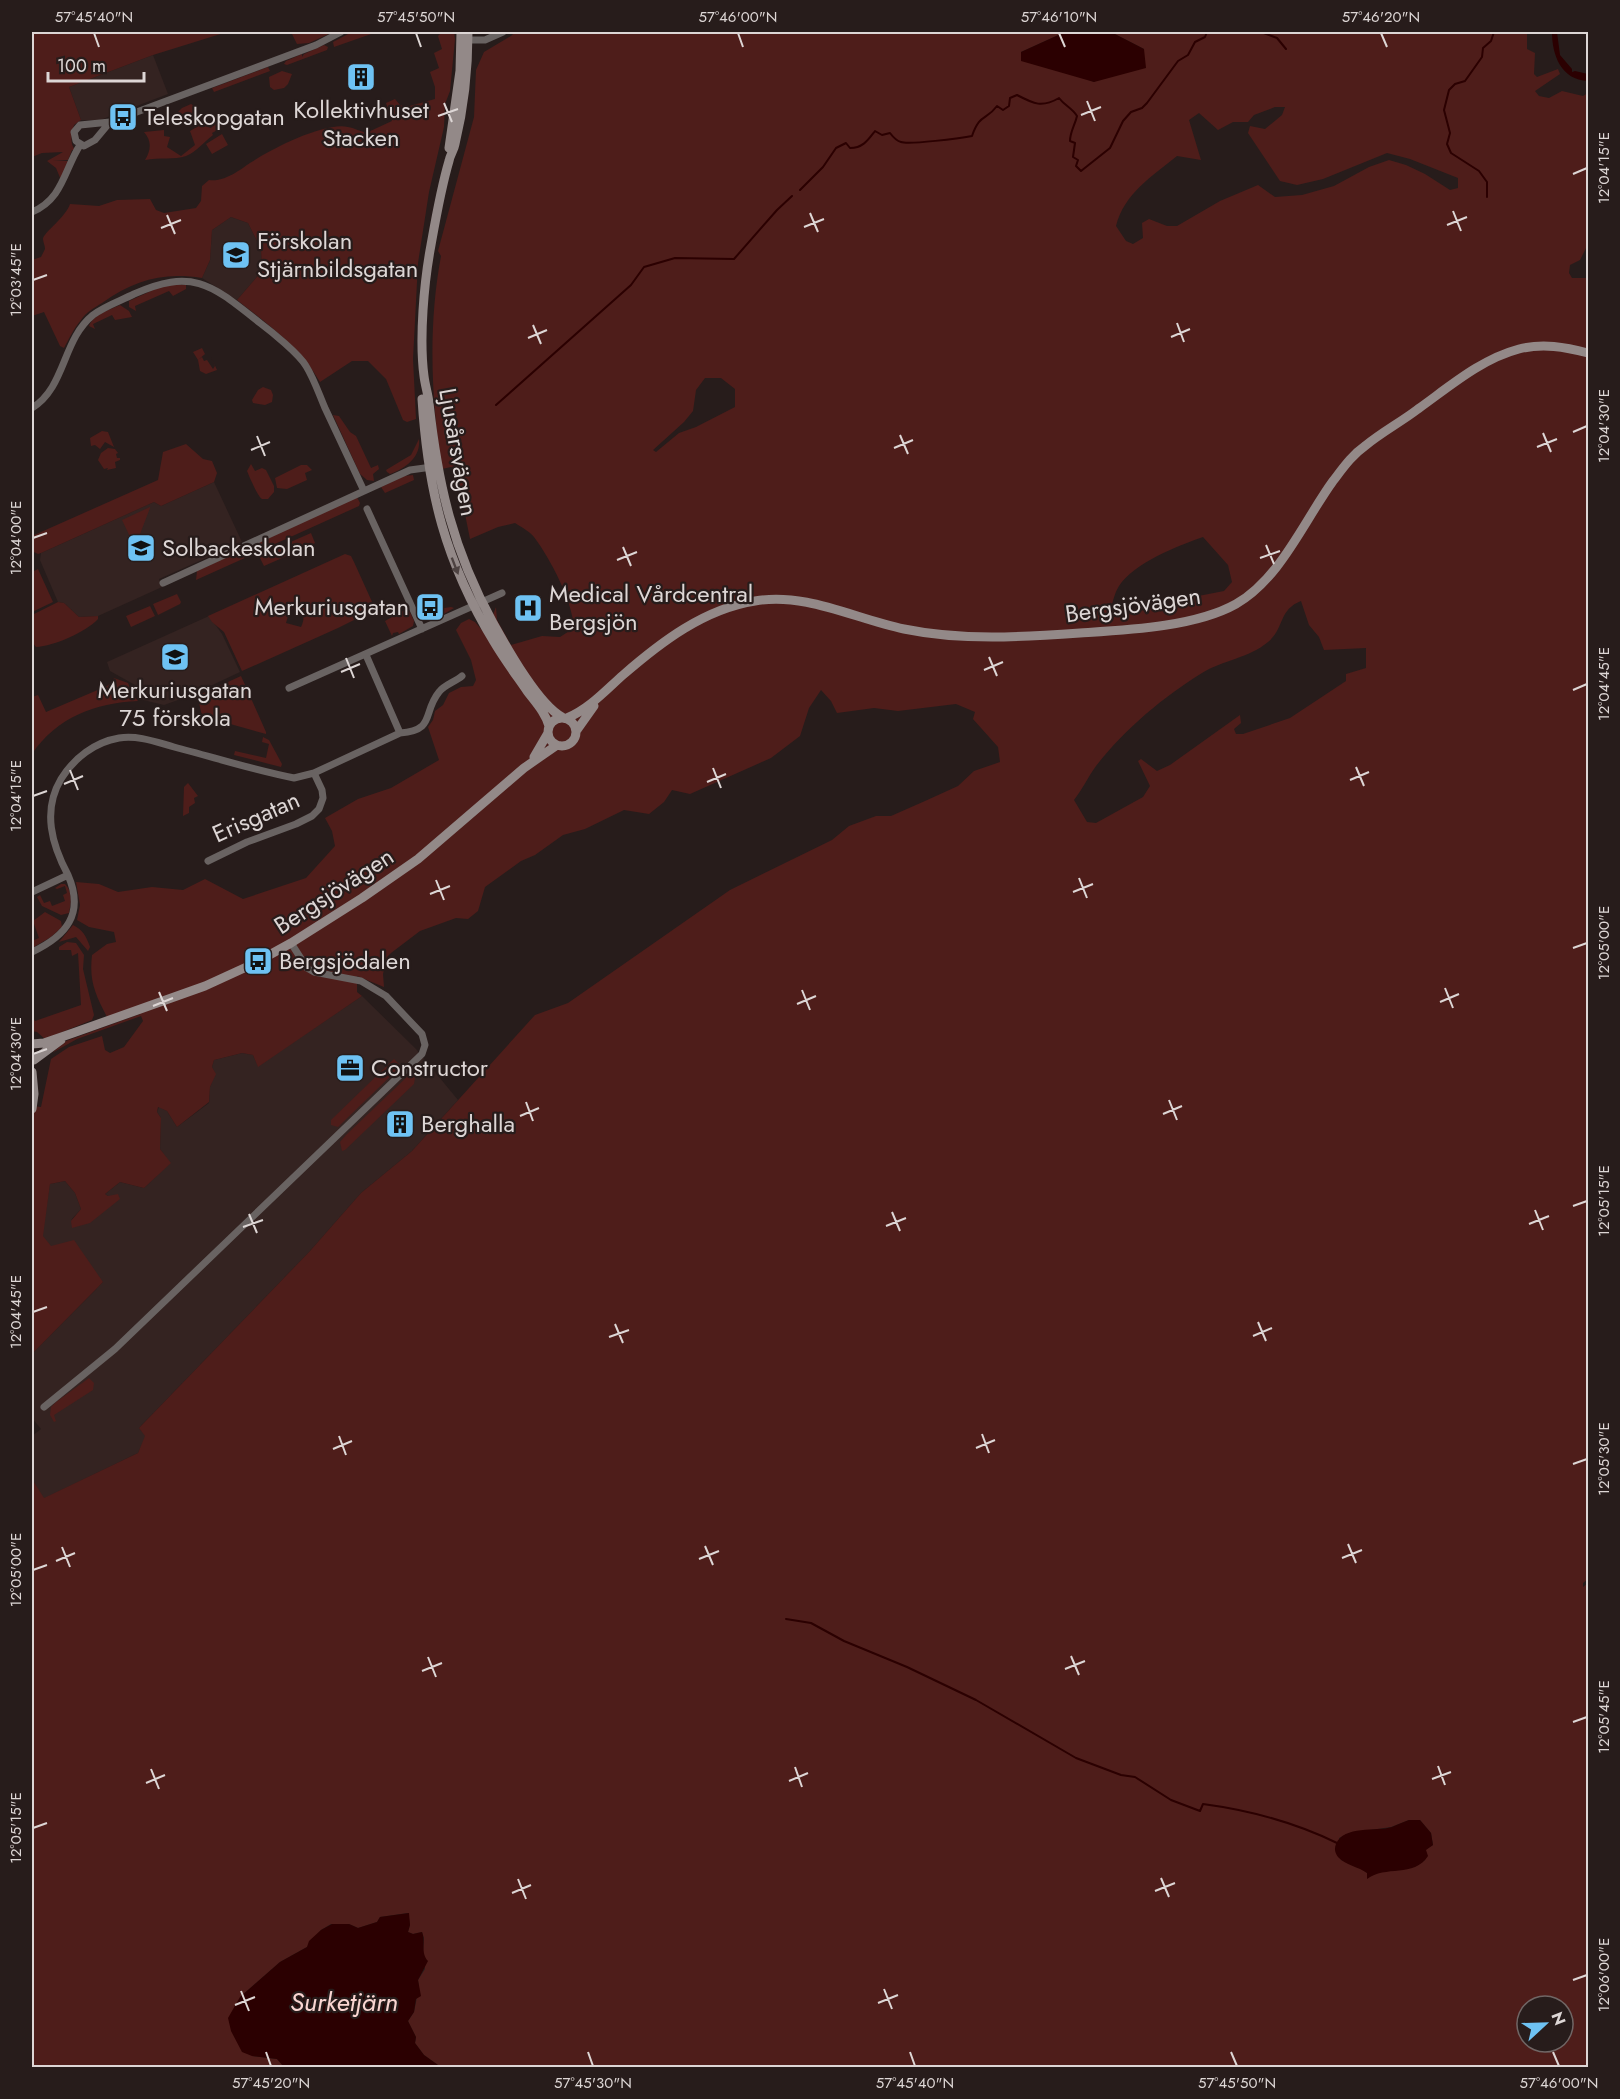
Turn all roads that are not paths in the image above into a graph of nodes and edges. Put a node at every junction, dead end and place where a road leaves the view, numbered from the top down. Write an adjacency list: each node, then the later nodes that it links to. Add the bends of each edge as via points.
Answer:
1 (341, 32): 4 (street, via 316,45)
2 (503, 32): 3 (street, via 484,40)
3 (465, 36): 9 (main road, Ljusårsvägen, via 423,316 424,377)
4 (110, 122): 5 (street, via 90,144); 5 (street, via 75,128)
5 (80, 145): 6 (street, via 61,188)
6 (32, 212)
7 (1588, 352): 19 (main road, Bergsjövägen, via 1545,345 1502,355 1383,432 1343,469 1264,581 1242,600 1217,613 1119,631 967,636 898,628 804,601 758,600 696,622)
8 (32, 408): 10 (street, via 52,389 70,345 92,316 158,284 202,284 242,308 306,365)
9 (433, 467): 10 (street, via 410,470); 14 (main road, Ljusårsvägen, via 444,538 460,578)
10 (364, 491): 12 (street)
11 (367, 509): 15 (street)
12 (162, 583)
13 (502, 593): 14 (street)
14 (478, 604): 15 (street); 20 (main road, Ljusårsvägen, via 549,708); 21 (main road, Ljusårsvägen, via 504,657 545,713)
15 (422, 629): 16 (street)
16 (366, 655): 18 (street); 23 (street)
17 (462, 676): 23 (street, via 437,694 420,729)
18 (289, 688)
19 (606, 690): 20 (main road, Bergsjövägen, via 585,708); 22 (main road, Bergsjövägen)
20 (565, 718): 21 (main road, Bergsjövägen, via 555,720); 22 (main road)
21 (549, 729): 24 (main road, via 551,740); 25 (main road, Bergsjövägen)
22 (577, 730): 24 (main road, Bergsjövägen, via 570,744)
23 (400, 733): 26 (street)
24 (557, 745): 25 (main road, Bergsjövägen)
25 (524, 768): 30 (main road, Bergsjövägen, via 418,859)
26 (314, 774): 27 (street, Erisgatan, via 323,798 312,816); 28 (street, via 292,778 144,739 119,738 98,745 67,771 53,800 51,829)
27 (208, 861)
28 (68, 875): 29 (street); 31 (street, via 75,893 72,918 51,943)
29 (32, 892)
30 (291, 943): 32 (main road, Bergsjövägen, via 212,984); 36 (street, via 314,972 361,981 386,996 422,1034 422,1054 115,1349)
31 (32, 952)
32 (73, 1033): 33 (main road, Bergsjövägen); 34 (main road, Bergsjövägen)
33 (32, 1045): 34 (main road, Bergsjövägen)
34 (32, 1066): 35 (main road)
35 (32, 1109)
36 (44, 1407)

